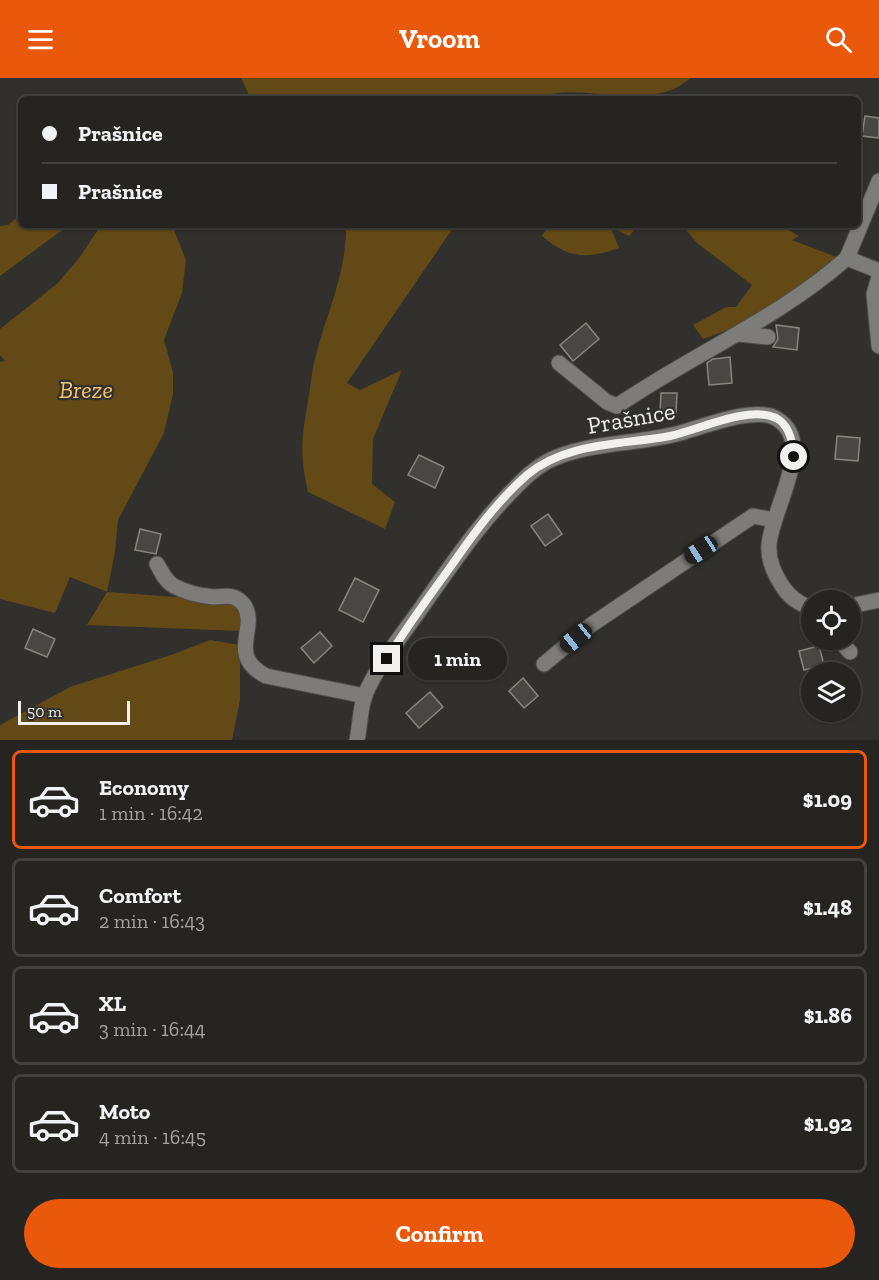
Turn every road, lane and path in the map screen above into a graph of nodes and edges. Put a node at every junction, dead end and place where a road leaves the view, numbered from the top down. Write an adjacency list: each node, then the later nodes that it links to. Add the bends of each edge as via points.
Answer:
1 (879, 181): 2 (street)
2 (861, 224)
3 (859, 228): 4 (street)
4 (847, 258): 5 (street); 7 (street, via 819,282)
5 (879, 271)
6 (879, 277): 9 (street, via 874,294)
7 (740, 334): 8 (street); 10 (street, via 617,406)
8 (768, 337)
9 (879, 346)
10 (559, 363)
11 (774, 520): 15 (street, Prašnice, via 769,547 774,573 785,591); 16 (street, via 753,516 591,626); 17 (street, Prašnice, via 794,457 792,437 777,419 761,414 670,436 579,450 546,462 527,475 486,517 399,639)
12 (157, 564): 17 (street, via 171,585 211,597 232,597 243,603 249,620 244,642 246,654 258,671 266,676)
13 (879, 600): 14 (street)
14 (861, 604)
15 (801, 605)
16 (544, 664)
17 (365, 696): 18 (street, Prašnice)
18 (357, 740)

